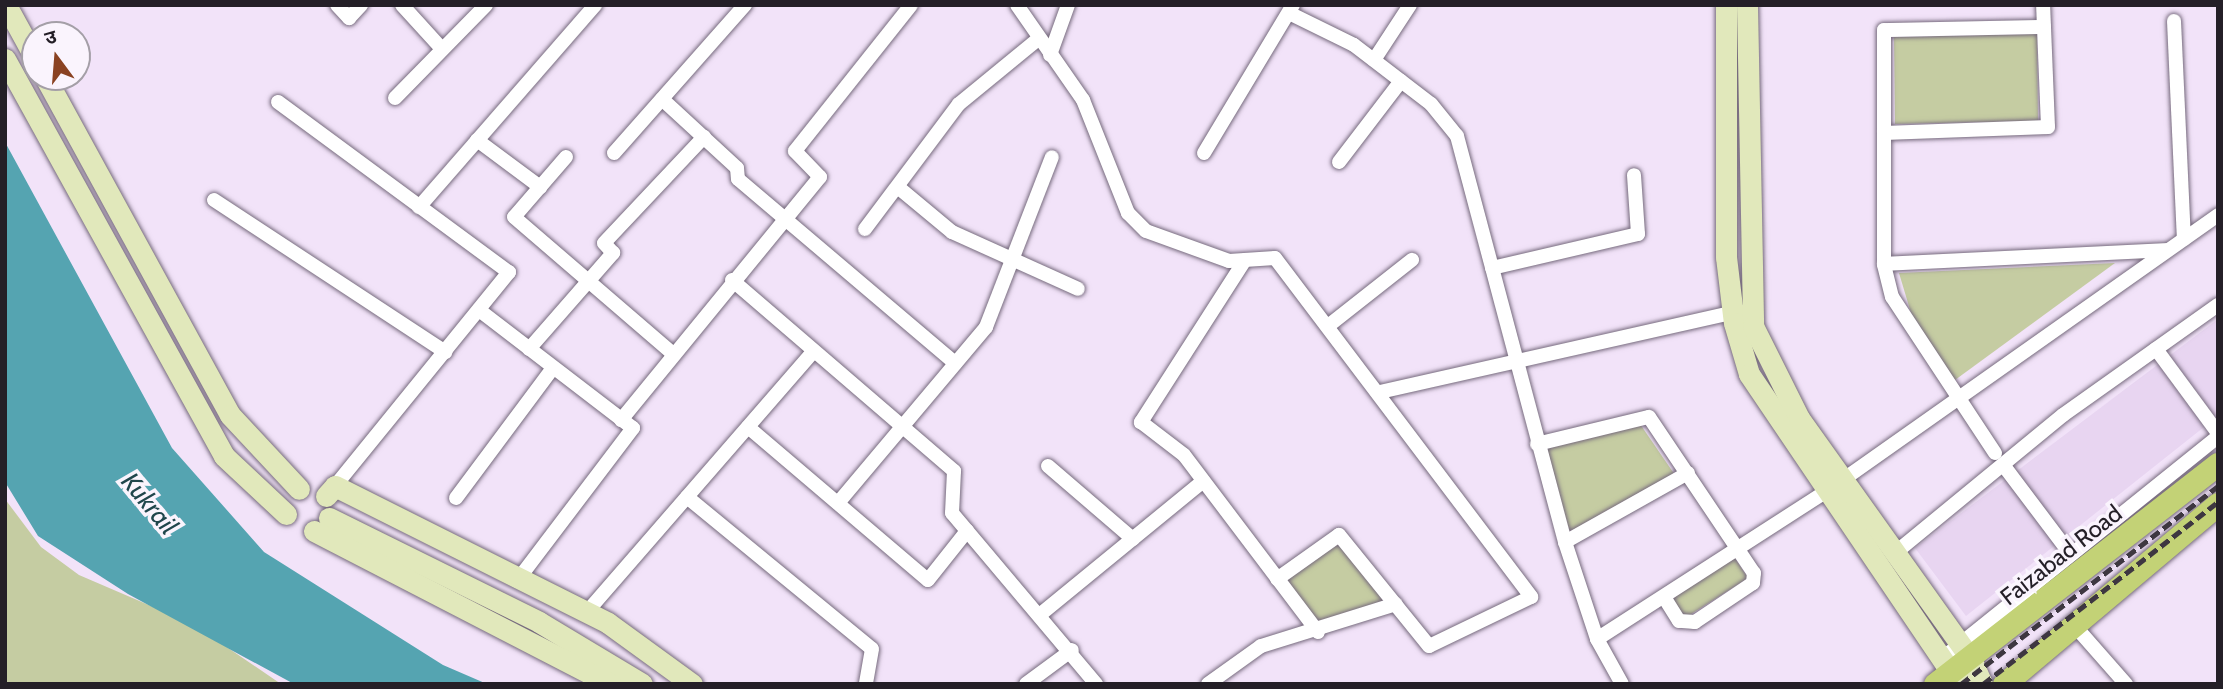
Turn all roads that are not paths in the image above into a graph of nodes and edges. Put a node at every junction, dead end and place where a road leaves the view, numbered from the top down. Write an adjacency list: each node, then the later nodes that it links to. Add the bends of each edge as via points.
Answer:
1 (6, 5): 18 (street)
2 (337, 5): 3 (street, via 349,18)
3 (362, 5)
4 (402, 5): 20 (street)
5 (485, 5): 20 (street)
6 (595, 5): 31 (street)
7 (744, 5): 27 (street)
8 (911, 5): 43 (street, via 795,151 820,177)
9 (1017, 5): 19 (street)
10 (1068, 5): 21 (street)
11 (1410, 5): 23 (street)
12 (1726, 5): 57 (street, via 1726,257)
13 (1747, 5): 57 (street)
14 (2043, 5): 17 (street)
15 (1291, 9): 23 (street); 33 (street)
16 (2174, 21): 45 (street)
17 (2044, 27): 29 (street, via 1884,30); 29 (street, via 2048,127)
18 (21, 32)
19 (1038, 39): 21 (street); 39 (street, via 959,104)
20 (442, 50): 26 (street)
21 (1050, 55): 48 (street, via 1083,100 1128,213 1146,231 1229,261)
22 (5, 60): 87 (street, via 224,456)
23 (1374, 60): 24 (street)
24 (1401, 81): 36 (street); 51 (street, via 1457,136)
25 (54, 91): 81 (street, via 230,415)
26 (395, 98)
27 (662, 99): 30 (street); 32 (street)
28 (278, 102): 41 (street)
29 (1884, 133): 50 (street)
30 (704, 137): 43 (street); 53 (street, via 604,243 613,253)
31 (477, 140): 38 (street); 41 (street)
32 (614, 153)
33 (1204, 153)
34 (566, 157): 38 (street)
35 (1052, 157): 47 (street)
36 (1339, 162)
37 (1634, 175): 51 (street, via 1638,234)
38 (540, 187): 53 (street, via 514,218)
39 (899, 188): 44 (street); 47 (street, via 951,232)
40 (214, 200): 62 (street)
41 (419, 206): 56 (street, via 509,272)
42 (2218, 215): 45 (street)
43 (783, 220): 52 (street); 64 (street)
44 (864, 229)
45 (2184, 239): 46 (street)
46 (2168, 250): 50 (street); 68 (street)
47 (1013, 257): 54 (street); 64 (street, via 986,327)
48 (1245, 260): 58 (street, via 1275,258); 79 (street, via 1141,422 1184,455)
49 (1412, 260): 58 (street)
50 (1884, 264): 68 (street, via 1892,297)
51 (1492, 268): 65 (street)
52 (732, 280): 61 (street); 63 (street)
53 (588, 281): 59 (street); 63 (street)
54 (1078, 289)
55 (2218, 305): 60 (street)
56 (479, 310): 59 (street); 62 (street)
57 (1742, 311): 65 (street); 80 (street, via 1749,373)
58 (1328, 326): 67 (street)
59 (529, 349): 66 (street)
60 (2156, 349): 72 (street); 77 (street)
61 (814, 351): 70 (street); 71 (street)
62 (445, 352): 82 (street)
63 (673, 354): 69 (street)
64 (955, 363): 70 (street)
65 (1513, 363): 67 (street); 73 (street)
66 (553, 368): 69 (street); 84 (street)
67 (1380, 393): 98 (street, via 1531,597 1429,646)
68 (1956, 398): 74 (street); 80 (street)
69 (621, 420): 96 (street, via 634,428)
70 (902, 426): 85 (street); 89 (street, via 954,471 952,513)
71 (748, 427): 83 (street); 85 (street)
72 (2218, 435): 94 (street)
73 (1537, 444): 78 (street, via 1649,417); 91 (street)
74 (1995, 453)
75 (2218, 464): 105 (main road, Faizabad Road)
76 (1048, 466): 90 (street)
77 (2004, 466): 93 (street); 94 (street)
78 (1688, 473): 91 (street); 92 (street)
79 (1203, 481): 90 (street); 95 (street)
80 (1834, 485): 92 (street); 93 (street); 105 (street)
81 (299, 489): 82 (street); 87 (street)
82 (330, 491): 88 (street); 96 (street)
83 (687, 497): 99 (street); 109 (street, via 872,649)
84 (456, 498)
85 (838, 503): 89 (street, via 928,580)
86 (2218, 504): 101 (main road)
87 (286, 514): 88 (street, via 299,530)
88 (321, 525): 106 (street, via 369,562); 107 (street, via 383,545 539,622)
89 (967, 531): 100 (street)
90 (1133, 539): 100 (street)
91 (1565, 542): 103 (street)
92 (1740, 548): 97 (street); 97 (street, via 1753,583 1695,622 1679,621)
93 (1895, 553): 105 (street)
94 (2071, 555): 105 (street)
95 (1277, 579): 98 (street, via 1339,536); 102 (street)
96 (517, 581): 99 (street)
97 (1664, 597): 103 (street)
98 (1396, 604): 102 (street)
99 (586, 613): 108 (street)
100 (1042, 613): 104 (street)
101 (2074, 625): 115 (main road); 116 (street)
102 (1318, 632): 112 (street, via 1261,646)
103 (1597, 639): 113 (street)
104 (1072, 650): 110 (street); 111 (street)
105 (1955, 667): 114 (street)
106 (611, 684)
107 (642, 684)
108 (692, 684)
109 (866, 684)
110 (1026, 684)
111 (1096, 684)
112 (1208, 684)
113 (1622, 684)
114 (1982, 684)
115 (2004, 684)
116 (2126, 684)

